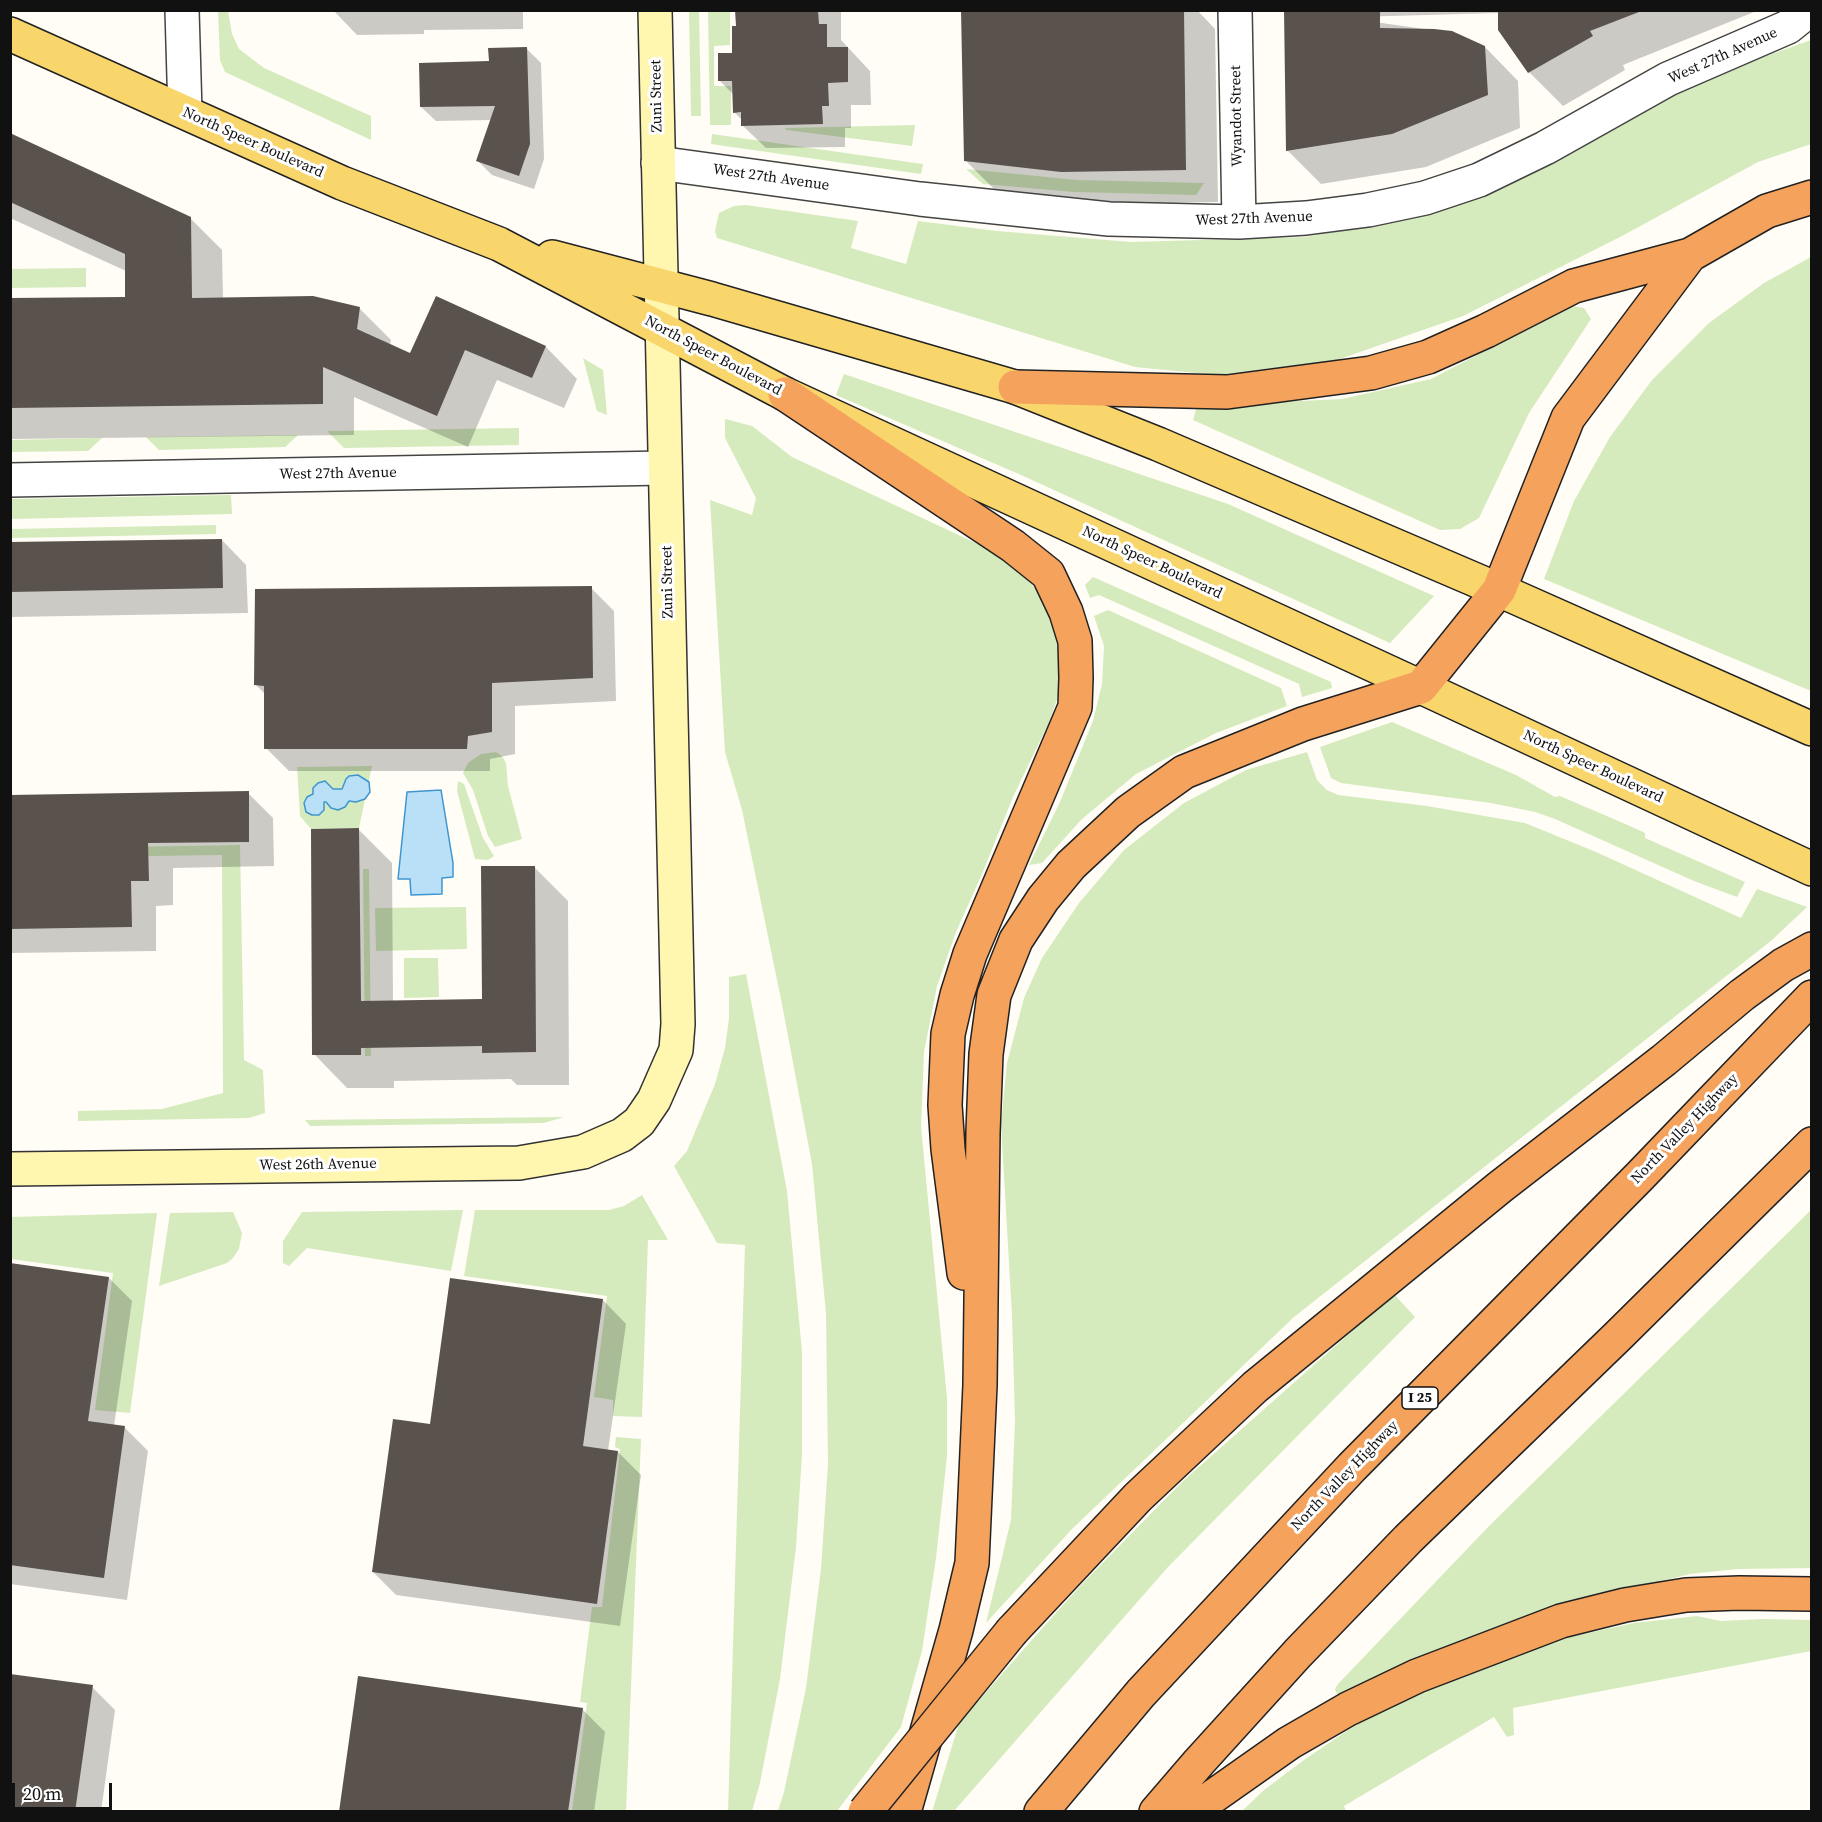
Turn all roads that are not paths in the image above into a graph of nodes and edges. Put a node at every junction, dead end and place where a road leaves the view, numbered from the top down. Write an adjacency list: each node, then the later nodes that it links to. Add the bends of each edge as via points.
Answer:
1 (182, 10): 6 (street)
2 (655, 10): 7 (street, Zuni Street)
3 (1235, 10): 9 (street, Wyandot Street)
4 (1806, 10): 9 (street, West 27th Avenue, via 1788,27 1668,79 1479,180 1425,198 1368,210)
5 (10, 34): 6 (main road, North Speer Boulevard)
6 (185, 112): 10 (main road, North Speer Boulevard, via 342,183)
7 (658, 163): 9 (street, West 27th Avenue, via 1045,213); 12 (street, Zuni Street)
8 (1812, 197): 11 (highway, via 1767,211)
9 (1239, 222)
10 (499, 244): 12 (main road, North Speer Boulevard); 13 (main road, North Speer Boulevard)
11 (1690, 255): 14 (highway, via 1574,286 1428,357 1371,373 1227,392); 18 (highway, via 1569,418)
12 (661, 286): 13 (street, Zuni Street); 14 (main road, North Speer Boulevard)
13 (662, 329): 15 (main road, North Speer Boulevard); 16 (street, Zuni Street)
14 (1015, 387): 18 (main road, North Speer Boulevard)
15 (785, 394): 19 (main road, North Speer Boulevard); 27 (highway, via 1013,546 1048,574 1075,641 1075,707 970,954 948,1034 948,1149)
16 (665, 468): 17 (street, West 27th Avenue); 24 (street, Zuni Street, via 678,1024 676,1050 654,1101 639,1122)
17 (10, 480)
18 (1499, 590): 19 (highway); 20 (main road, North Speer Boulevard)
19 (1421, 687): 21 (main road, North Speer Boulevard); 27 (highway, via 1303,724 1184,772 1128,812 1071,865 1016,940 994,995 986,1054)
20 (1812, 729)
21 (1812, 869)
22 (1812, 949): 29 (highway, bridge, via 1742,995 1255,1387 1138,1497 1012,1631)
23 (1812, 997): 31 (highway, North Valley Highway / I 25, via 1352,1467 1141,1693)
24 (622, 1135): 26 (street, West 26th Avenue, via 582,1152 519,1163)
25 (1812, 1144): 32 (highway, via 1408,1539 1298,1653)
26 (10, 1169)
27 (980, 1385): 30 (highway, via 972,1563 957,1630)
28 (1812, 1594): 33 (highway, via 1686,1595 1560,1621 1417,1676 1348,1709 1289,1743)
29 (865, 1812)
30 (904, 1812)
31 (1041, 1812)
32 (1156, 1812)
33 (1191, 1812)

